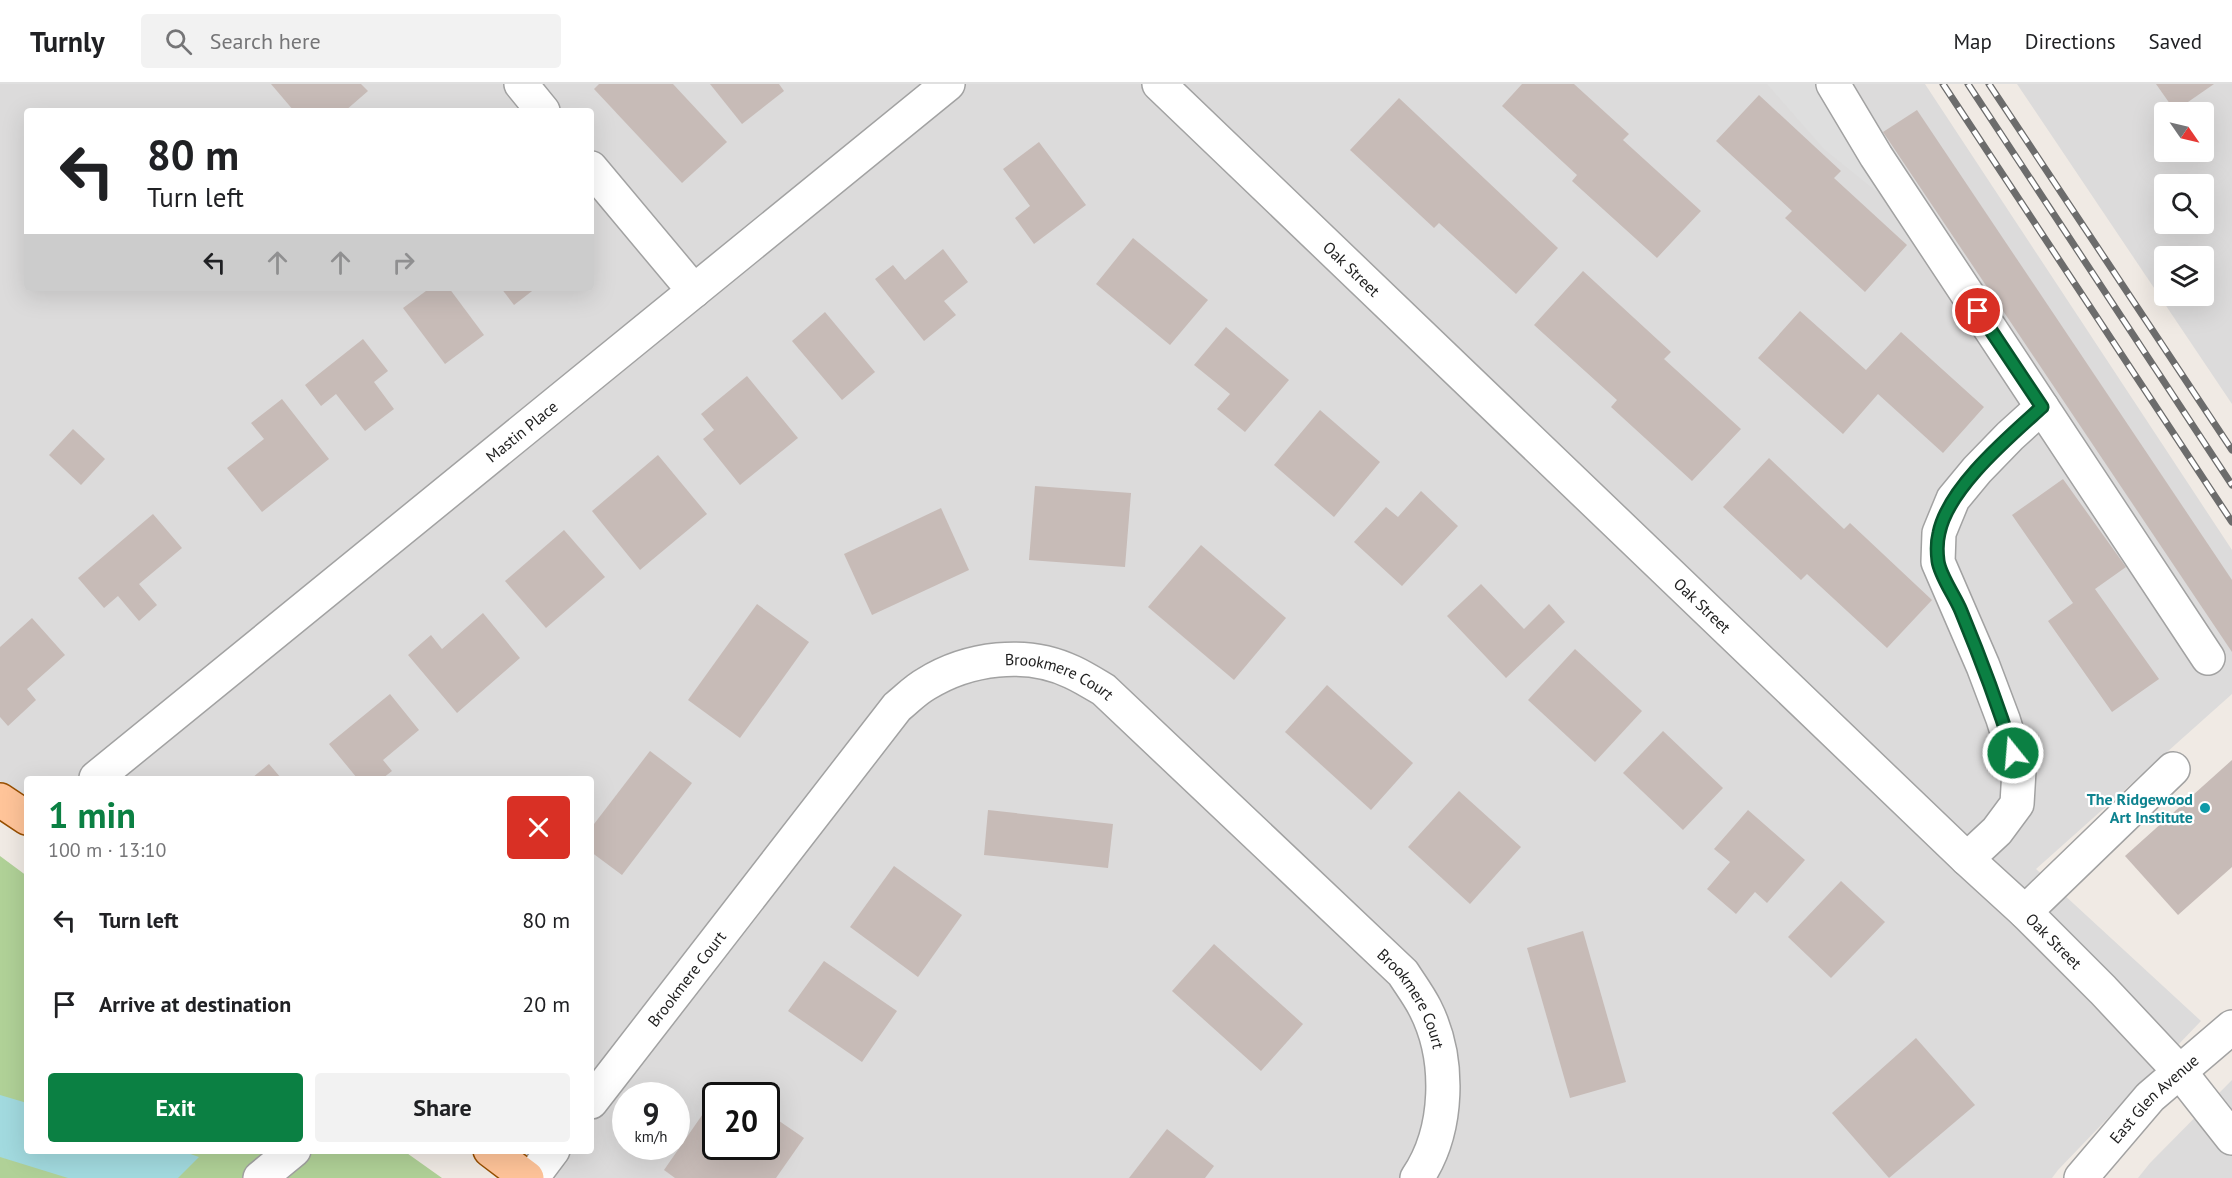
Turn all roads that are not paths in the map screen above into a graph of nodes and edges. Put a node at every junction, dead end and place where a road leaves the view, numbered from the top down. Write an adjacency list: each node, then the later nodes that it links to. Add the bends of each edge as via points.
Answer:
1 (521, 84): 5 (street)
2 (948, 84): 7 (street, Mastin Place)
3 (1159, 84): 14 (street, Oak Street)
4 (1833, 84): 8 (street, via 1876,156)
5 (541, 108)
6 (594, 172): 7 (street)
7 (694, 291): 11 (street, Mastin Place)
8 (2042, 407): 9 (street); 14 (street, via 1953,499 1939,533 1938,562 1983,666 2019,770 2017,804)
9 (2208, 657)
10 (2173, 770): 15 (street)
11 (98, 776)
12 (0, 800): 13 (main road)
13 (24, 816)
14 (1967, 859): 15 (street, Oak Street)
15 (2025, 912): 17 (street, Oak Street)
16 (2232, 1027): 17 (street, East Glen Avenue)
17 (2180, 1072): 19 (street, Oak Street); 27 (street, East Glen Avenue, via 2150,1097)
18 (594, 1098): 26 (street, Brookmere Court, via 897,707 924,685 958,668 993,660 1031,660 1071,671 1104,690 1403,972 1426,1009 1439,1048 1443,1088 1438,1131)
19 (2232, 1138)
20 (289, 1154): 23 (street)
21 (495, 1154): 24 (main road)
22 (550, 1154): 25 (street)
23 (260, 1178)
24 (527, 1178)
25 (532, 1178)
26 (1417, 1178)
27 (2081, 1178)

